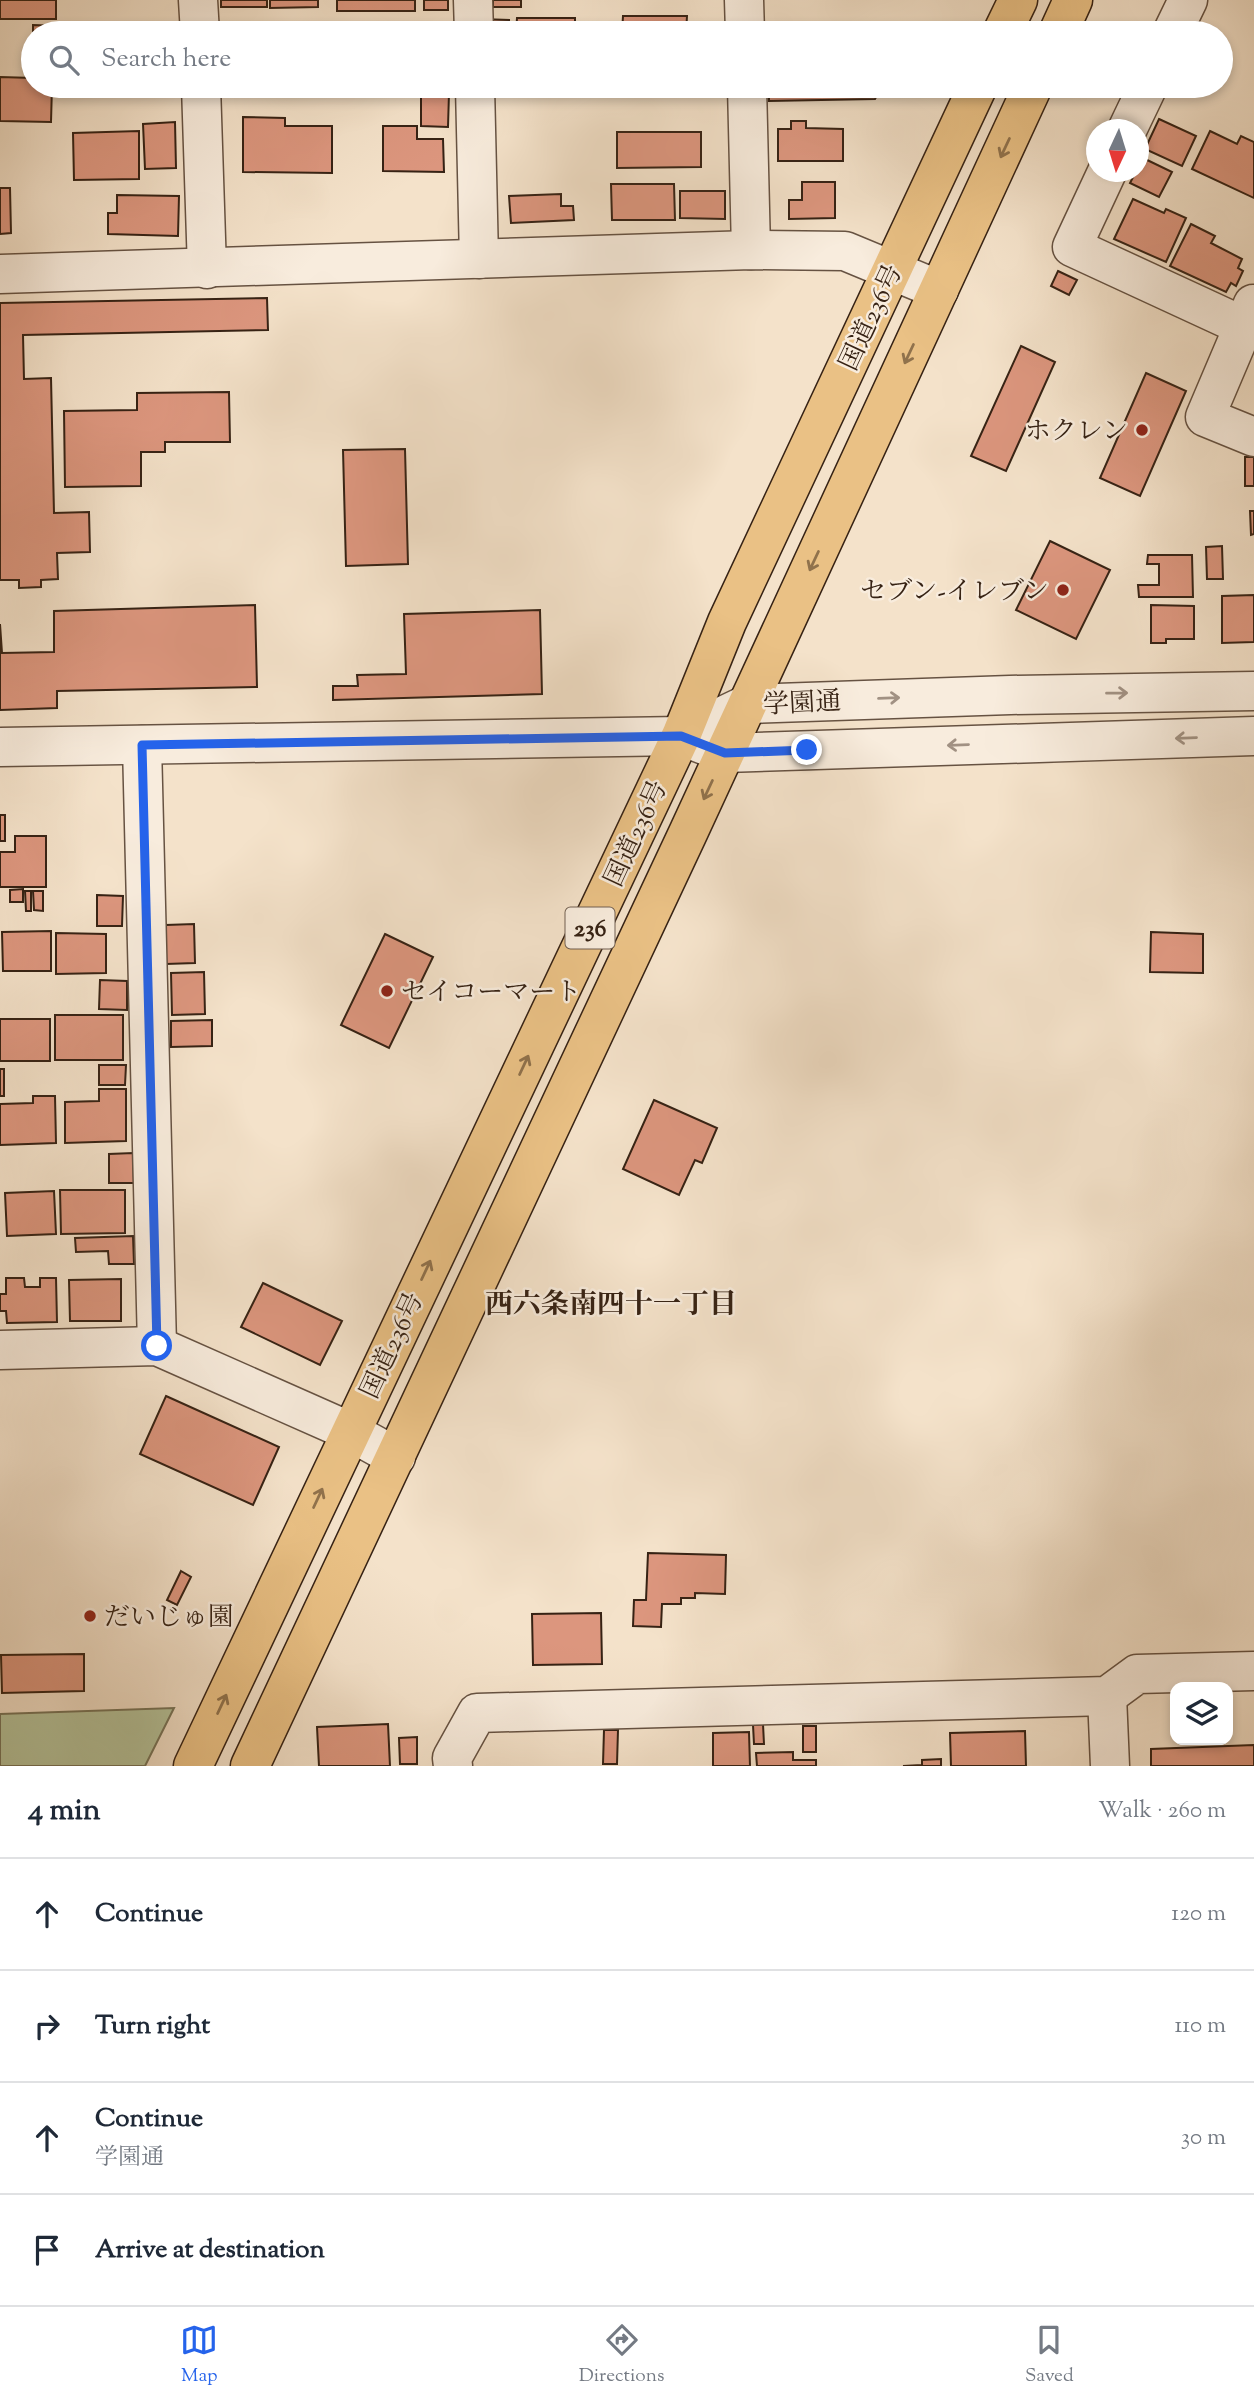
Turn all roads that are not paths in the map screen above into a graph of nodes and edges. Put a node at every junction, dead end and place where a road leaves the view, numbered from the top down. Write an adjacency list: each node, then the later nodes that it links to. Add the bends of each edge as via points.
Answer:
1 (198, 0): 7 (street)
2 (473, 0): 8 (street)
3 (744, 0): 9 (street)
4 (1018, 0): 10 (highway)
5 (1073, 0): 11 (highway)
6 (1188, 0): 12 (street)
7 (199, 21)
8 (474, 21)
9 (745, 21)
10 (1008, 21)
11 (1063, 21)
12 (1178, 21)
13 (201, 98): 23 (street)
14 (475, 98): 22 (street)
15 (747, 98): 21 (street)
16 (972, 98): 24 (highway, 国道236号 / 236)
17 (1027, 98): 26 (highway, 国道236号 / 236, one-way to 26)
18 (1142, 98): 19 (street)
19 (1132, 119)
20 (1102, 182): 27 (street, via 1072,247)
21 (751, 250): 22 (street); 24 (street, via 845,251)
22 (479, 259): 23 (street)
23 (207, 269): 25 (street)
24 (892, 269): 26 (street); 31 (highway, 国道236号 / 236, via 727,622)
25 (0, 274)
26 (939, 290): 30 (highway, 国道236号 / 236, one-way to 30)
27 (1248, 315): 28 (street, via 1205,417)
28 (1254, 437)
29 (1254, 691): 30 (street, 学園通, one-way to 29)
30 (748, 704): 31 (street, 学園通); 35 (highway, 国道236号 / 236)
31 (681, 736): 33 (street); 35 (street, 学園通); 38 (highway, 国道236号 / 236, one-way to 31)
32 (1254, 736): 35 (street, 学園通, one-way to 35)
33 (142, 745): 34 (street); 36 (street)
34 (0, 747)
35 (725, 753): 39 (highway, 国道236号 / 236, one-way to 39)
36 (157, 1346): 37 (street); 38 (street)
37 (0, 1350)
38 (349, 1431): 39 (street); 42 (highway, 国道236号 / 236, one-way to 38)
39 (396, 1457): 43 (highway, 国道236号 / 236)
40 (1254, 1671): 41 (street, via 1137,1674)
41 (1107, 1696): 44 (street, via 477,1713 452,1758); 45 (street)
42 (193, 1766)
43 (250, 1766)
44 (453, 1766)
45 (1110, 1766)

